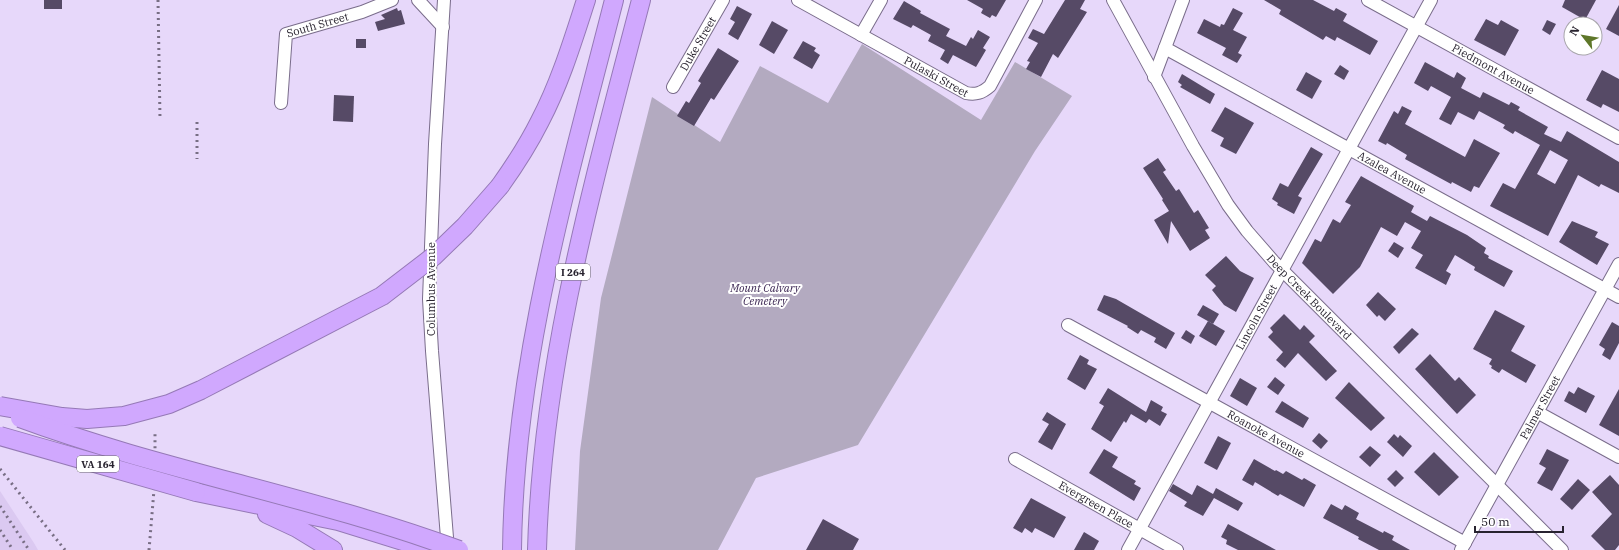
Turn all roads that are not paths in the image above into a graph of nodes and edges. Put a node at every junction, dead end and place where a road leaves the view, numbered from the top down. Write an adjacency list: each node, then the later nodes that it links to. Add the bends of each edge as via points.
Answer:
1 (392, 0): 21 (street, South Street, via 362,12 286,34)
2 (418, 0): 16 (street)
3 (444, 0): 16 (street, Columbus Avenue)
4 (586, 0): 30 (highway, bridge, via 541,120 500,186 434,256 382,296 169,404 124,416 87,419)
5 (614, 0): 44 (highway, I 264, via 536,323 519,434)
6 (641, 0): 45 (highway, I 264, via 565,308 545,434)
7 (723, 0): 20 (street, Duke Street)
8 (798, 0): 17 (street, Pulaski Street)
9 (881, 0): 17 (street)
10 (1036, 0): 17 (street, Pulaski Street, via 990,86 980,93 966,93)
11 (1113, 0): 19 (street, Deep Creek Boulevard)
12 (1183, 0): 18 (street)
13 (1368, 0): 15 (street, Piedmont Avenue)
14 (1431, 0): 15 (street, Lincoln Street)
15 (1416, 26): 22 (street, Piedmont Avenue); 23 (street, Lincoln Street)
16 (443, 27): 42 (street, Columbus Avenue, via 429,299)
17 (861, 35)
18 (1165, 48): 19 (street); 23 (street, Azalea Avenue)
19 (1154, 77): 25 (street, Deep Creek Boulevard, via 1228,205 1246,230)
20 (673, 87)
21 (281, 103)
22 (1619, 138)
23 (1349, 148): 25 (street, Lincoln Street); 26 (street, Azalea Avenue)
24 (1619, 264): 26 (street, Palmer Street)
25 (1282, 270): 29 (street, Lincoln Street); 36 (street, Deep Creek Boulevard)
26 (1605, 289): 27 (street, Azalea Avenue); 32 (street, Palmer Street)
27 (1619, 296)
28 (1068, 325): 29 (street, Roanoke Avenue)
29 (1209, 402): 38 (street, Lincoln Street); 39 (street, Roanoke Avenue)
30 (0, 406)
31 (0, 410): 43 (highway, bridge, via 63,434 290,496 422,536)
32 (1537, 412): 34 (street); 36 (street, Palmer Street)
33 (0, 436): 37 (highway, VA 164, bridge)
34 (1619, 457)
35 (1016, 459): 38 (street, Evergreen Place)
36 (1497, 485): 39 (street, Palmer Street); 48 (street, Deep Creek Boulevard)
37 (196, 492): 40 (highway, via 263,512 297,528); 41 (highway, via 338,522)
38 (1140, 529): 46 (street, Lincoln Street); 47 (street, Evergreen Place)
39 (1463, 546)
40 (333, 550)
41 (432, 550)
42 (448, 550)
43 (459, 550)
44 (512, 550)
45 (537, 550)
46 (1128, 550)
47 (1177, 550)
48 (1562, 550)

